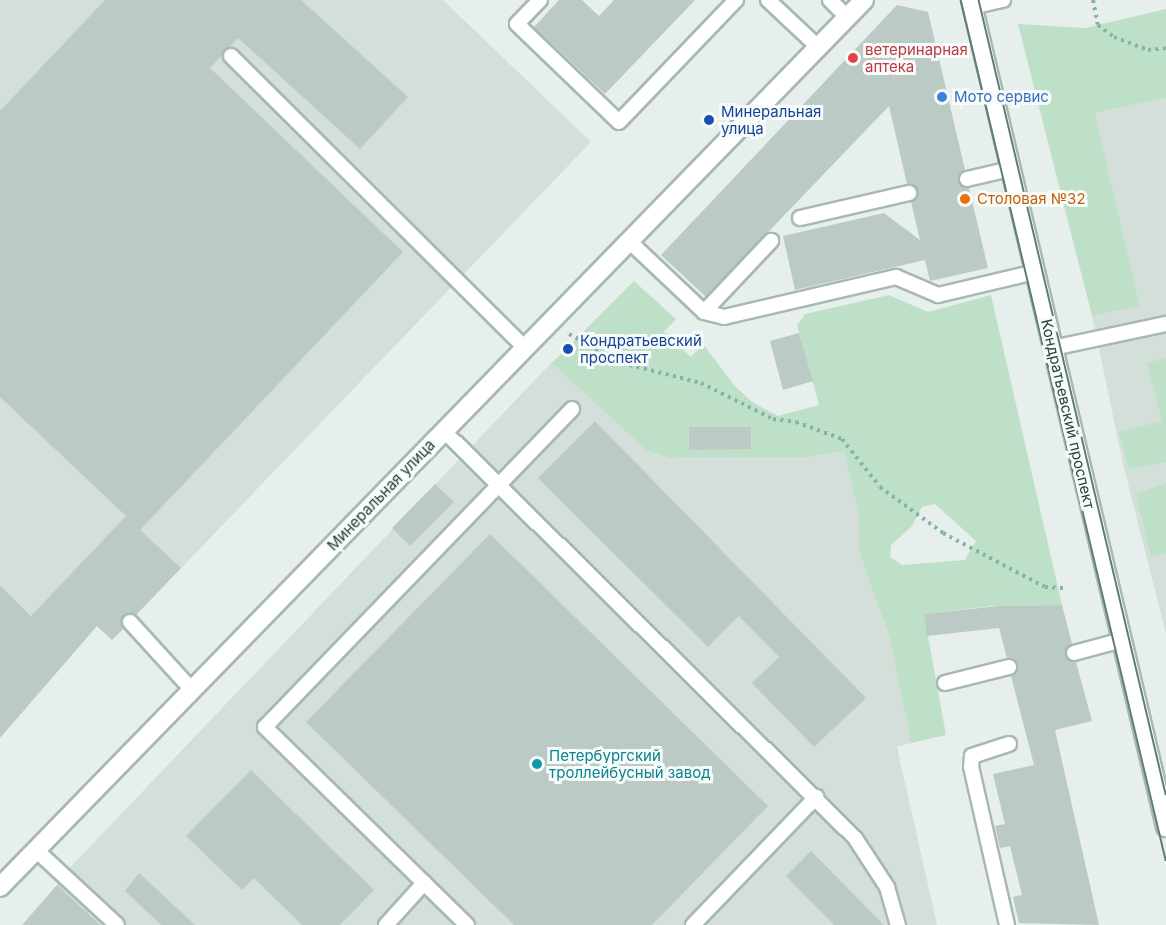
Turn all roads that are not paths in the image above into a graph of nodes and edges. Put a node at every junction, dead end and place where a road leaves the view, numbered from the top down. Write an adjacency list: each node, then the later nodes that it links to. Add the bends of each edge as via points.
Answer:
1 (540, 0): 2 (lane, via 517,24 619,122)
2 (736, 0)
3 (768, 0): 9 (lane)
4 (830, 0): 8 (lane)
5 (864, 0): 8 (street, Минеральная улица)
6 (1003, 0): 7 (lane)
7 (972, 4): 11 (street, Кондратьевский проспект)
8 (847, 17): 9 (street, Минеральная улица)
9 (818, 47): 15 (street, Минеральная улица)
10 (231, 56): 20 (lane)
11 (1010, 169): 12 (lane); 17 (street, Кондратьевский проспект)
12 (967, 179)
13 (909, 193): 14 (lane)
14 (800, 218)
15 (629, 241): 18 (lane); 20 (street, Минеральная улица)
16 (771, 241): 18 (lane)
17 (1035, 272): 18 (lane, via 938,295 896,277 724,317); 21 (street, Кондратьевский проспект)
18 (704, 312)
19 (1166, 324): 21 (lane)
20 (525, 348): 23 (street, Минеральная улица)
21 (1053, 348): 26 (street, Кондратьевский проспект)
22 (572, 409): 24 (lane)
23 (444, 431): 24 (lane); 30 (street, Минеральная улица)
24 (499, 485): 33 (lane); 36 (lane, via 265,727)
25 (130, 622): 30 (lane)
26 (1122, 640): 27 (lane); 32 (street, Кондратьевский проспект)
27 (1074, 653)
28 (1009, 667): 29 (lane)
29 (945, 683)
30 (192, 690): 35 (street, Минеральная улица)
31 (1009, 744): 43 (lane, via 972,756 971,767)
32 (1161, 784): 34 (street, Кондратьевский проспект)
33 (816, 797): 41 (lane); 42 (lane, via 855,838 887,887)
34 (1166, 827)
35 (36, 850): 37 (street, Минеральная улица); 38 (lane)
36 (424, 884): 39 (lane); 40 (lane)
37 (0, 887)
38 (117, 925)
39 (386, 925)
40 (467, 925)
41 (693, 925)
42 (898, 925)
43 (1007, 925)

